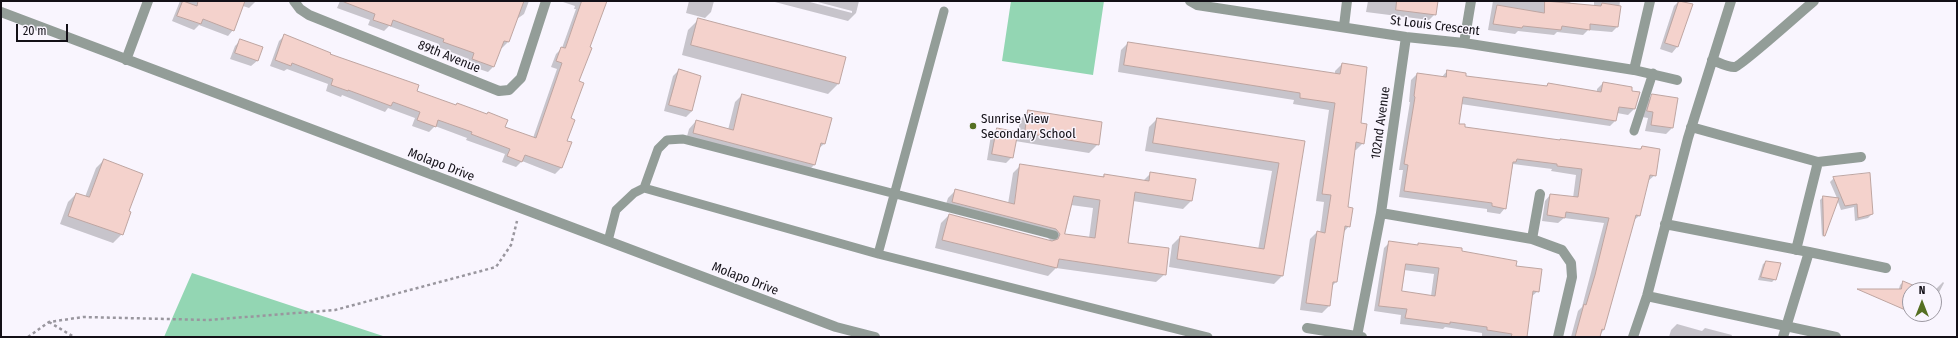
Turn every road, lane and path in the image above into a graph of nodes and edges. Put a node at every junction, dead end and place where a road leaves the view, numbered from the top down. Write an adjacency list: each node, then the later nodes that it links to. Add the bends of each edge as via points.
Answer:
1 (148, 1): 15 (street)
2 (294, 1): 3 (street, 89th Avenue, via 309,15 499,92 509,90 522,78)
3 (546, 1)
4 (1190, 1): 12 (street, St Louis Crescent, via 1198,5)
5 (1347, 1): 12 (street)
6 (1471, 1): 14 (street)
7 (1650, 1): 17 (street)
8 (1731, 1): 16 (street)
9 (1814, 1): 16 (street, via 1742,64 1734,67)
10 (1, 12): 15 (street, Molapo Drive)
11 (944, 12): 26 (lane)
12 (1344, 26): 13 (street, St Louis Crescent)
13 (1406, 37): 14 (street, St Louis Crescent); 28 (street, 102nd Avenue)
14 (1464, 43): 17 (street, St Louis Crescent)
15 (126, 60): 27 (street, Molapo Drive)
16 (1712, 60): 20 (street)
17 (1634, 70): 18 (street, St Louis Crescent)
18 (1653, 73): 19 (street, St Louis Crescent); 21 (lane)
19 (1677, 80)
20 (1691, 127): 23 (street); 29 (street)
21 (1634, 131)
22 (1861, 157): 23 (street)
23 (1818, 162): 33 (street)
24 (644, 188): 26 (lane, via 658,149 667,140 683,139); 32 (lane, via 634,193 616,210); 35 (lane)
25 (1540, 194): 31 (street)
26 (895, 195): 30 (lane); 35 (lane)
27 (520, 208): 32 (street, Molapo Drive); 38 (path, via 511,245 496,267 335,310 208,320 82,317)
28 (1381, 213): 31 (street); 41 (street, 102nd Avenue)
29 (1665, 224): 33 (street); 37 (street)
30 (1054, 235)
31 (1532, 239): 46 (street, via 1562,250 1571,263 1572,277)
32 (608, 241): 44 (street, Molapo Drive, via 836,327)
33 (1796, 250): 34 (street)
34 (1809, 252): 36 (street); 39 (street)
35 (878, 254): 45 (lane)
36 (1886, 268)
37 (1647, 296): 39 (street); 47 (street)
38 (49, 322): 42 (path); 43 (path)
39 (1786, 327): 48 (street); 49 (street)
40 (1307, 328): 41 (street, 102nd Avenue)
41 (1360, 336)
42 (28, 337)
43 (74, 337)
44 (875, 337)
45 (1208, 337)
46 (1558, 337)
47 (1633, 337)
48 (1783, 337)
49 (1836, 337)

